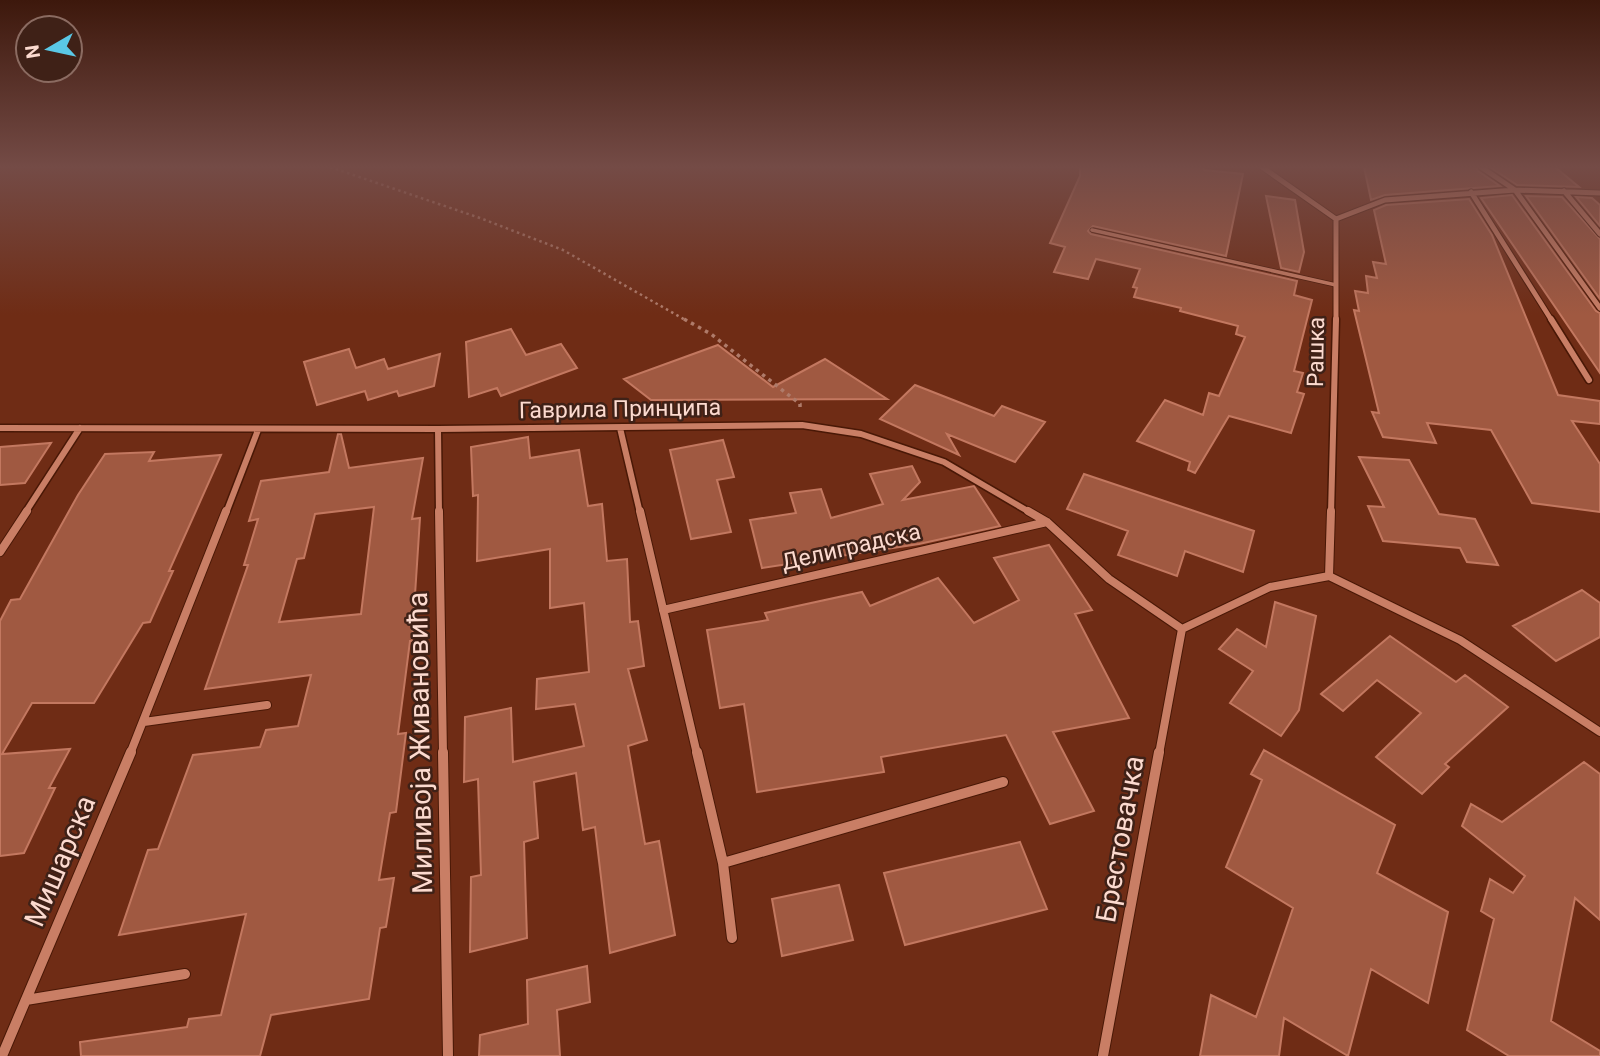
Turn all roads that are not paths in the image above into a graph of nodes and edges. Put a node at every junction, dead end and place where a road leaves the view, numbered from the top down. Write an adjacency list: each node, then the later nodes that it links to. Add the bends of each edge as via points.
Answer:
1 (1332, 216): 6 (street)
2 (1343, 216): 6 (street)
3 (1487, 216): 11 (street)
4 (1534, 216): 10 (street)
5 (1585, 216): 8 (street)
6 (1336, 219): 9 (street, Рашка)
7 (1092, 230): 9 (lane)
8 (1600, 234)
9 (1336, 285): 19 (street, Рашка)
10 (1600, 308)
11 (1589, 380)
12 (0, 428): 13 (street, Гаврила Принципа)
13 (80, 428): 16 (street, Гаврила Принципа); 18 (street)
14 (620, 428): 15 (street, Гаврила Принципа); 17 (street, Гаврила Принципа, via 802,425 861,434 944,462); 20 (street)
15 (438, 429): 16 (street, Гаврила Принципа); 31 (street, Миливоја Живановића)
16 (258, 430): 23 (street, Мишарска)
17 (1047, 522): 20 (street, Делиградска); 21 (street, Гаврила Принципа, via 1110,579)
18 (0, 552)
19 (1329, 576): 21 (street, via 1270,587); 24 (street, via 1460,640)
20 (663, 610): 26 (street)
21 (1181, 629): 32 (street, Брестовачка)
22 (267, 705): 23 (street)
23 (144, 722): 29 (street, Мишарска)
24 (1600, 732)
25 (1003, 782): 26 (street)
26 (723, 863): 27 (street)
27 (732, 938)
28 (184, 974): 29 (street)
29 (26, 1000): 30 (street, Мишарска)
30 (2, 1056)
31 (448, 1056)
32 (1103, 1056)

